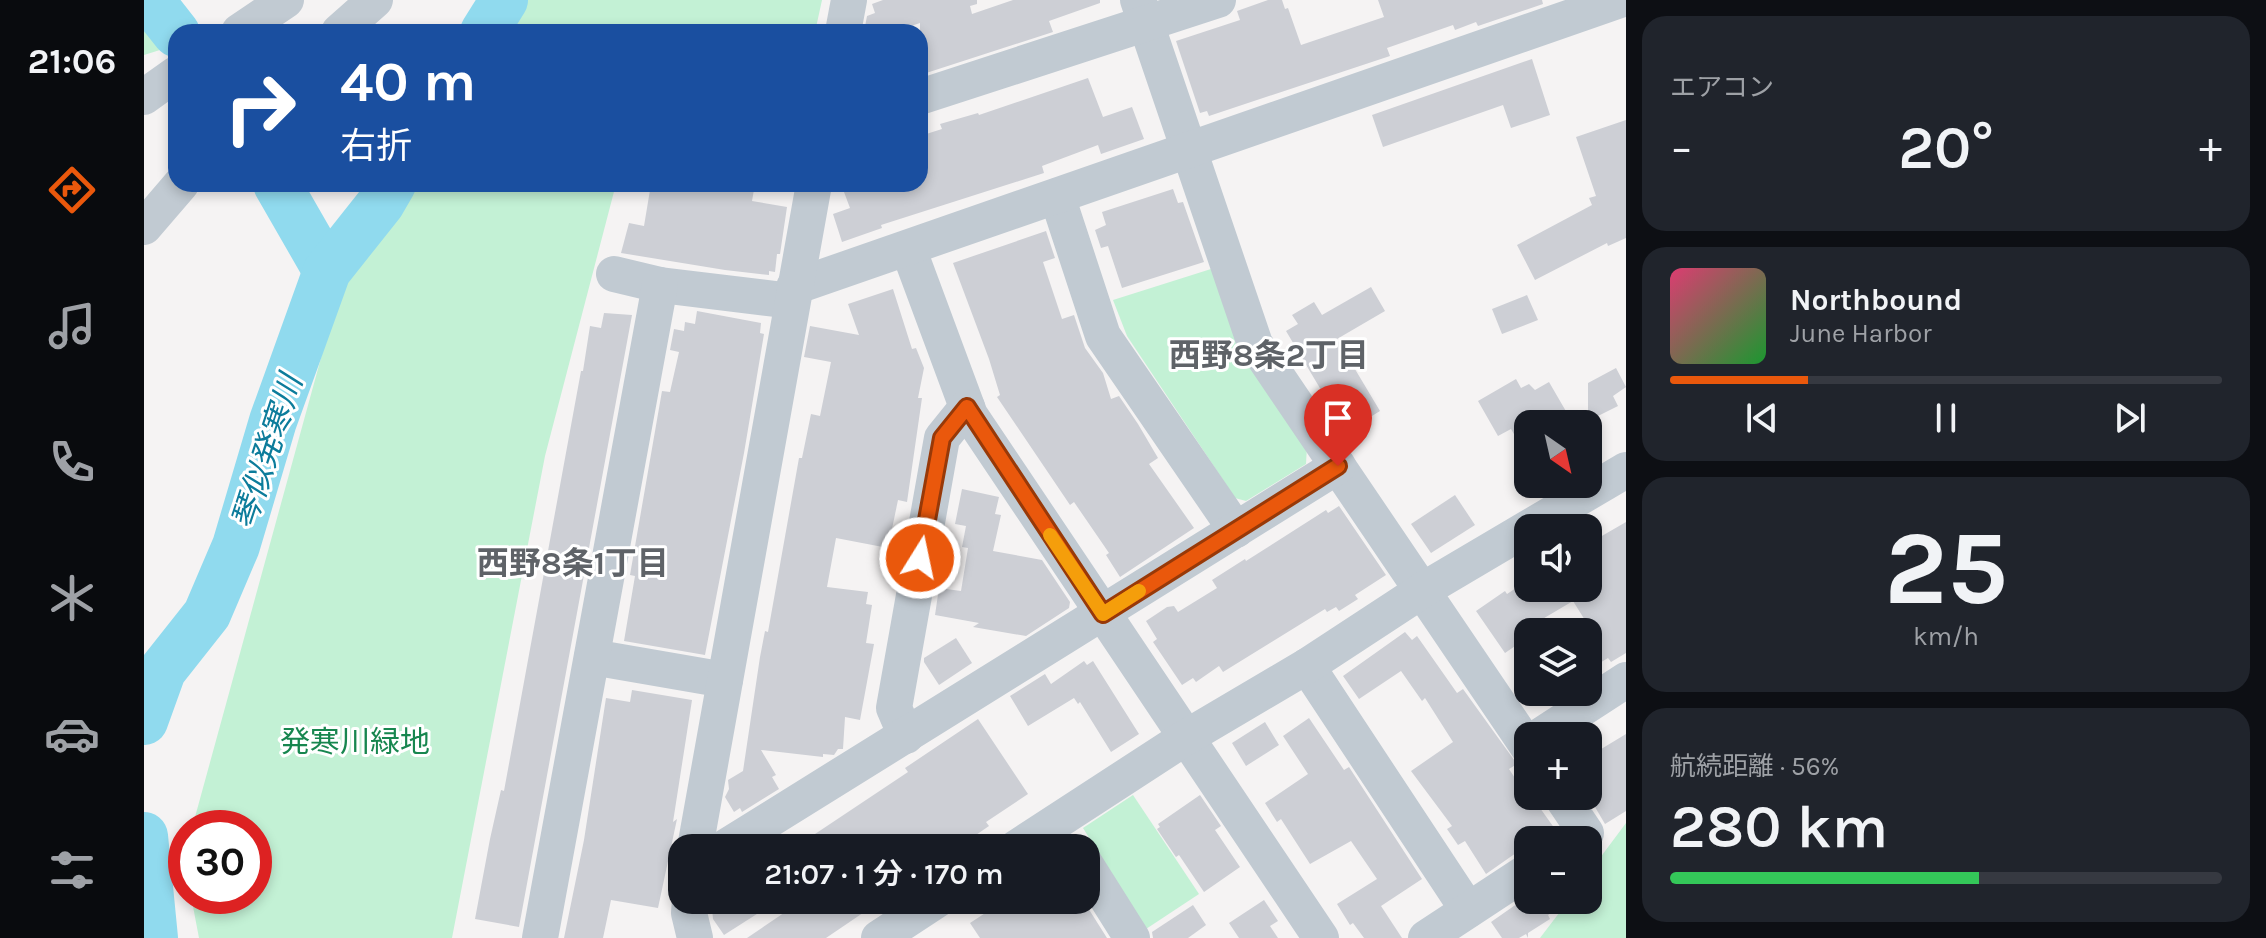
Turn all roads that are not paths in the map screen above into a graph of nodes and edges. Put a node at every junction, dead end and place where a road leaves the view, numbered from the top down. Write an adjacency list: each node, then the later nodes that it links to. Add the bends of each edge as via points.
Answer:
1 (375, 0): 8 (street)
2 (849, 0): 9 (street)
3 (1218, 0): 6 (street)
4 (1620, 0): 11 (street)
5 (281, 4): 7 (street)
6 (1143, 12): 10 (street); 11 (street)
7 (251, 24)
8 (348, 24)
9 (844, 24)
10 (928, 94)
11 (1190, 150): 14 (street); 21 (street, via 1255,344)
12 (174, 192): 15 (street)
13 (812, 192): 19 (street)
14 (1057, 196): 16 (street); 23 (street, via 1103,336)
15 (144, 227)
16 (908, 248): 19 (street); 20 (street)
17 (614, 274): 18 (street)
18 (660, 285): 19 (street); 26 (street)
19 (793, 294): 28 (street)
20 (967, 407): 25 (street); 32 (street, via 942,438 894,708)
21 (1338, 466): 23 (street); 24 (street)
22 (1626, 470): 24 (street)
23 (1236, 530): 25 (street)
24 (1423, 590): 27 (street); 30 (street)
25 (1103, 614): 32 (street); 33 (street)
26 (592, 657): 28 (street); 42 (street)
27 (1307, 666): 33 (street); 39 (street)
28 (725, 680): 34 (street)
29 (1626, 680): 31 (street)
30 (1515, 722)
31 (1562, 722)
32 (906, 736): 35 (street)
33 (1185, 738): 36 (street); 46 (street)
34 (698, 834)
35 (747, 834)
36 (1066, 834)
37 (1514, 880): 39 (street)
38 (1100, 887): 45 (street)
39 (1468, 910): 47 (street)
40 (689, 914): 43 (street)
41 (916, 914): 44 (street)
42 (540, 938)
43 (695, 938)
44 (879, 938)
45 (1132, 938)
46 (1321, 938)
47 (1426, 938)

